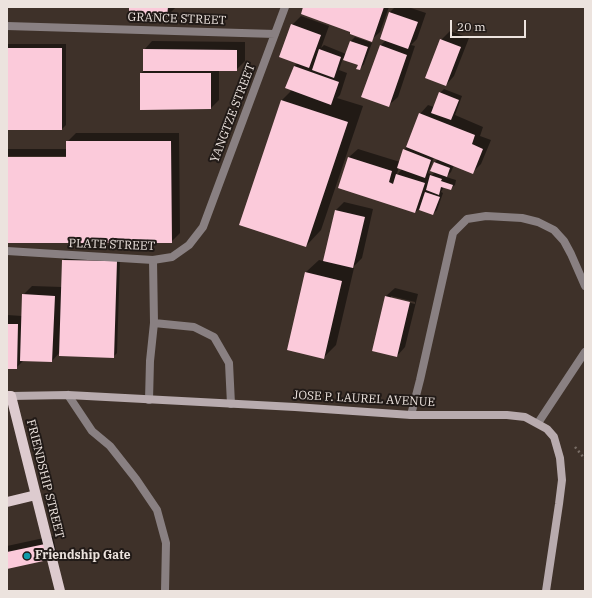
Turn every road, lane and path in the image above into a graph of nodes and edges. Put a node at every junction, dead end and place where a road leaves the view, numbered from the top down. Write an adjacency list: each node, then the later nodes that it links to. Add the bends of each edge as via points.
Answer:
1 (285, 7): 3 (street, YANGTZE STREET)
2 (7, 26): 3 (street, GRANCE STREET)
3 (275, 34): 4 (street, YANGTZE STREET)
4 (203, 226): 6 (street, PLATE STREET, via 188,245 172,257)
5 (7, 251): 6 (street, PLATE STREET)
6 (153, 260): 8 (street)
7 (585, 286): 14 (street, via 564,241 554,230 522,218 486,216 467,220 453,233)
8 (154, 323): 12 (street); 13 (street, via 194,327 214,337 229,363)
9 (585, 352): 15 (street)
10 (68, 395): 11 (street, JOSE P. LAUREL AVENUE); 12 (street, JOSE P. LAUREL AVENUE); 19 (street, via 92,431 110,446 157,510 166,543)
11 (9, 396): 16 (main road, FRIENDSHIP STREET)
12 (149, 400): 13 (street, JOSE P. LAUREL AVENUE)
13 (230, 404): 14 (street, JOSE P. LAUREL AVENUE)
14 (411, 415): 15 (street, JOSE P. LAUREL AVENUE, via 507,415 525,417)
15 (538, 423): 20 (street, JOSE P. LAUREL AVENUE, via 554,437 560,458 562,480)
16 (36, 495): 17 (main road); 18 (main road, FRIENDSHIP STREET)
17 (7, 502)
18 (60, 591)
19 (165, 591)
20 (546, 591)

